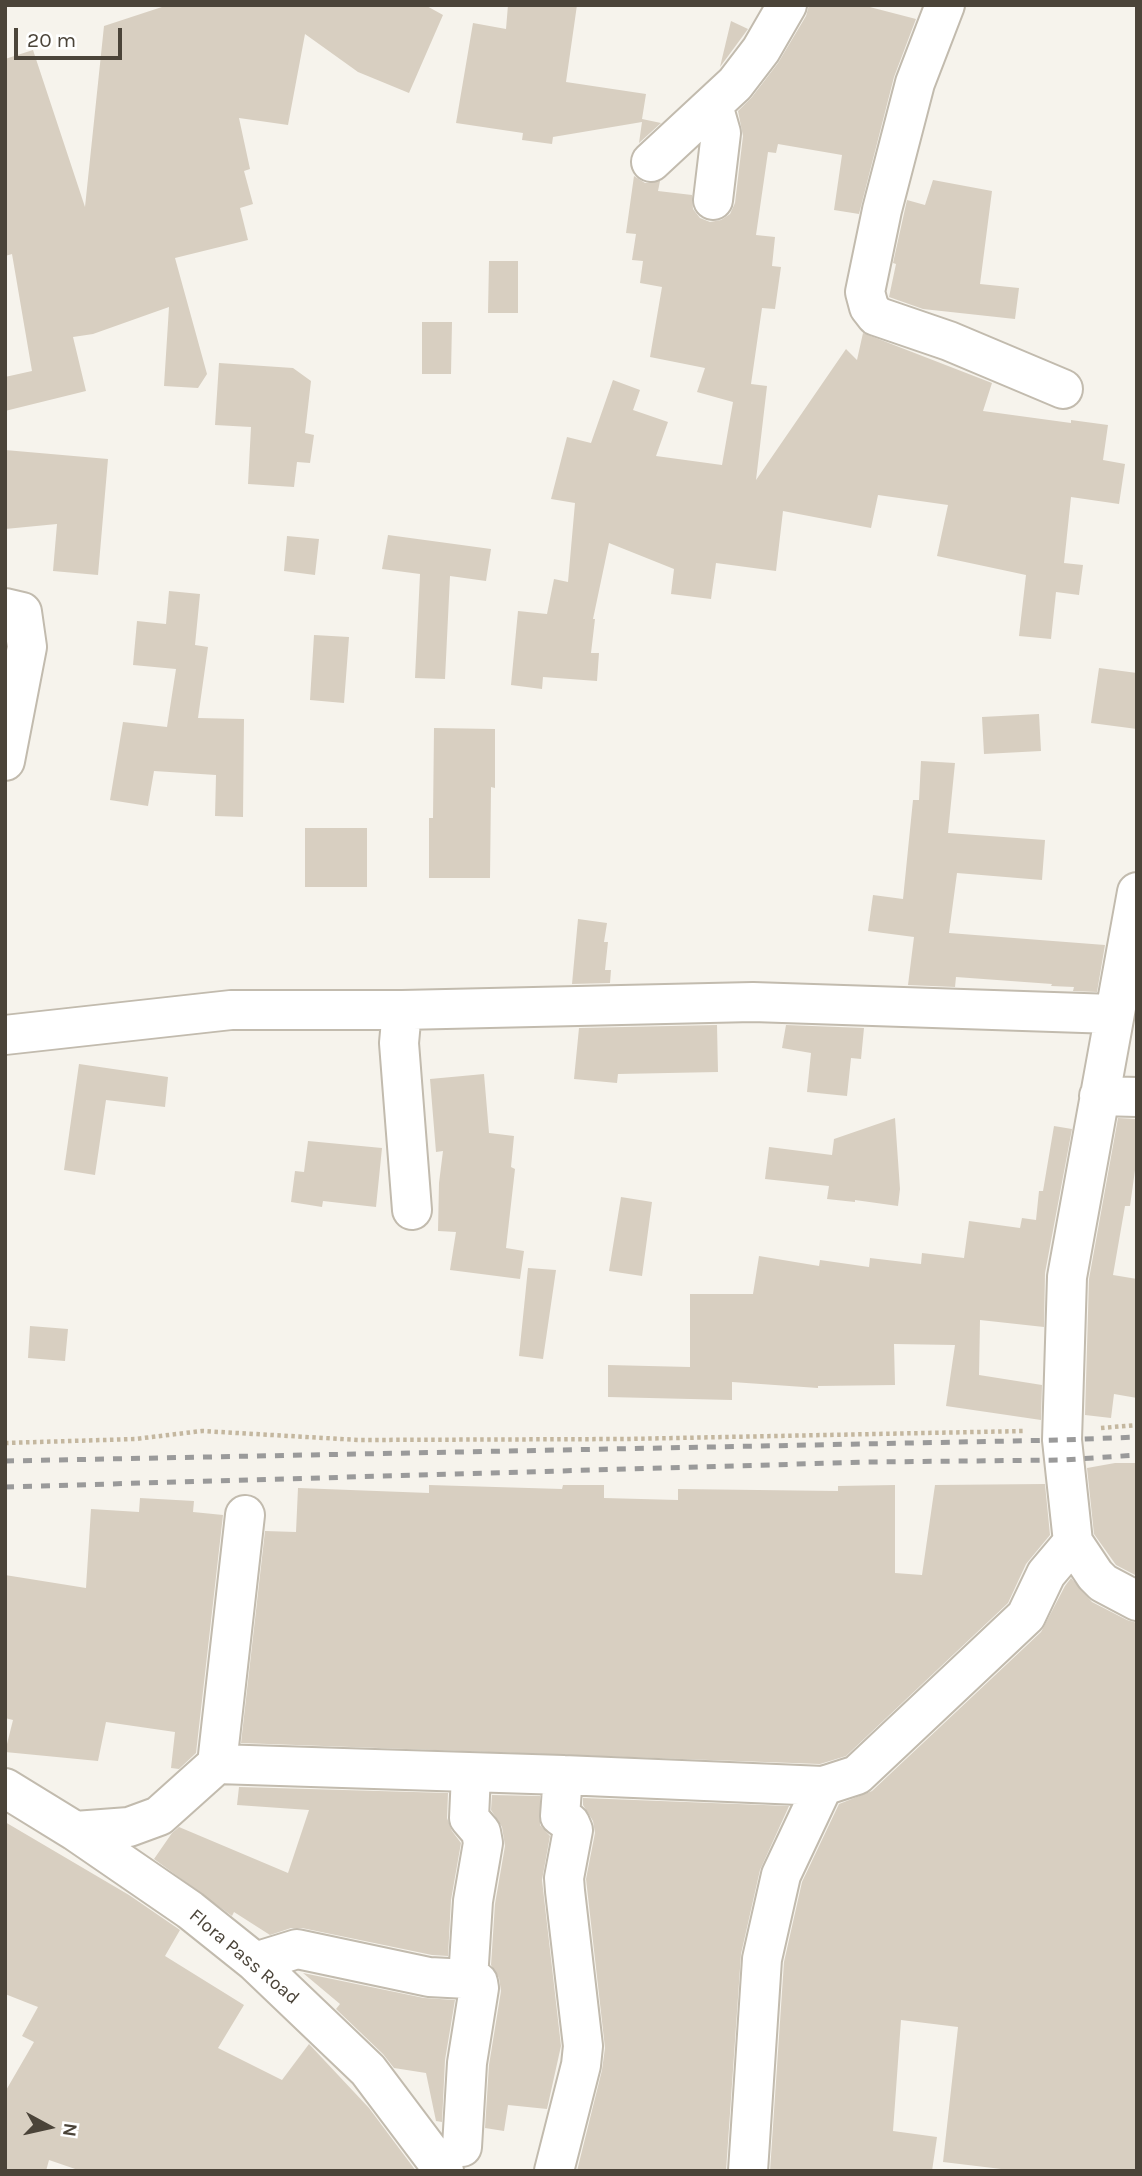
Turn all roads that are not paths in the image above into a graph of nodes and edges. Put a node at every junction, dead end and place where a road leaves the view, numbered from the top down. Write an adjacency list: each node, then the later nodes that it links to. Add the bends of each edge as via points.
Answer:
1 (787, 5): 3 (street, via 761,50)
2 (945, 5): 6 (street, via 915,83 882,210 865,292 869,307 876,316)
3 (713, 105): 4 (street); 5 (street, via 721,133)
4 (651, 162)
5 (713, 200)
6 (1063, 389)
7 (5, 608): 8 (street, via 22,612 27,646)
8 (5, 761)
9 (1137, 892): 11 (street)
10 (402, 1010): 11 (street, via 753,1002); 12 (street, via 231,1010); 15 (street, via 399,1043)
11 (1113, 1014): 13 (street)
12 (5, 1035)
13 (1099, 1096): 14 (street); 17 (street, via 1067,1277 1062,1440)
14 (1137, 1097)
15 (412, 1210)
16 (245, 1515): 19 (street)
17 (1073, 1542): 18 (street, via 1103,1583); 22 (street, via 1046,1574 1026,1616 857,1775)
18 (1137, 1601)
19 (217, 1765): 20 (street); 24 (street, via 159,1816 129,1827)
20 (471, 1774): 21 (street); 26 (street, via 469,1818 481,1832 483,1843)
21 (563, 1775): 22 (street); 28 (street, via 560,1816 573,1830 564,1878 583,2046)
22 (823, 1786): 29 (street, via 781,1875 762,1959)
23 (5, 1788): 24 (street, Flora Pass Road)
24 (75, 1831): 25 (street, Flora Pass Road, via 190,1910)
25 (255, 1962): 26 (street, via 297,1949 429,1977); 27 (street, Flora Pass Road)
26 (468, 1979): 27 (street, via 478,1982 479,1988)
27 (453, 2159)
28 (554, 2171)
29 (748, 2171)

